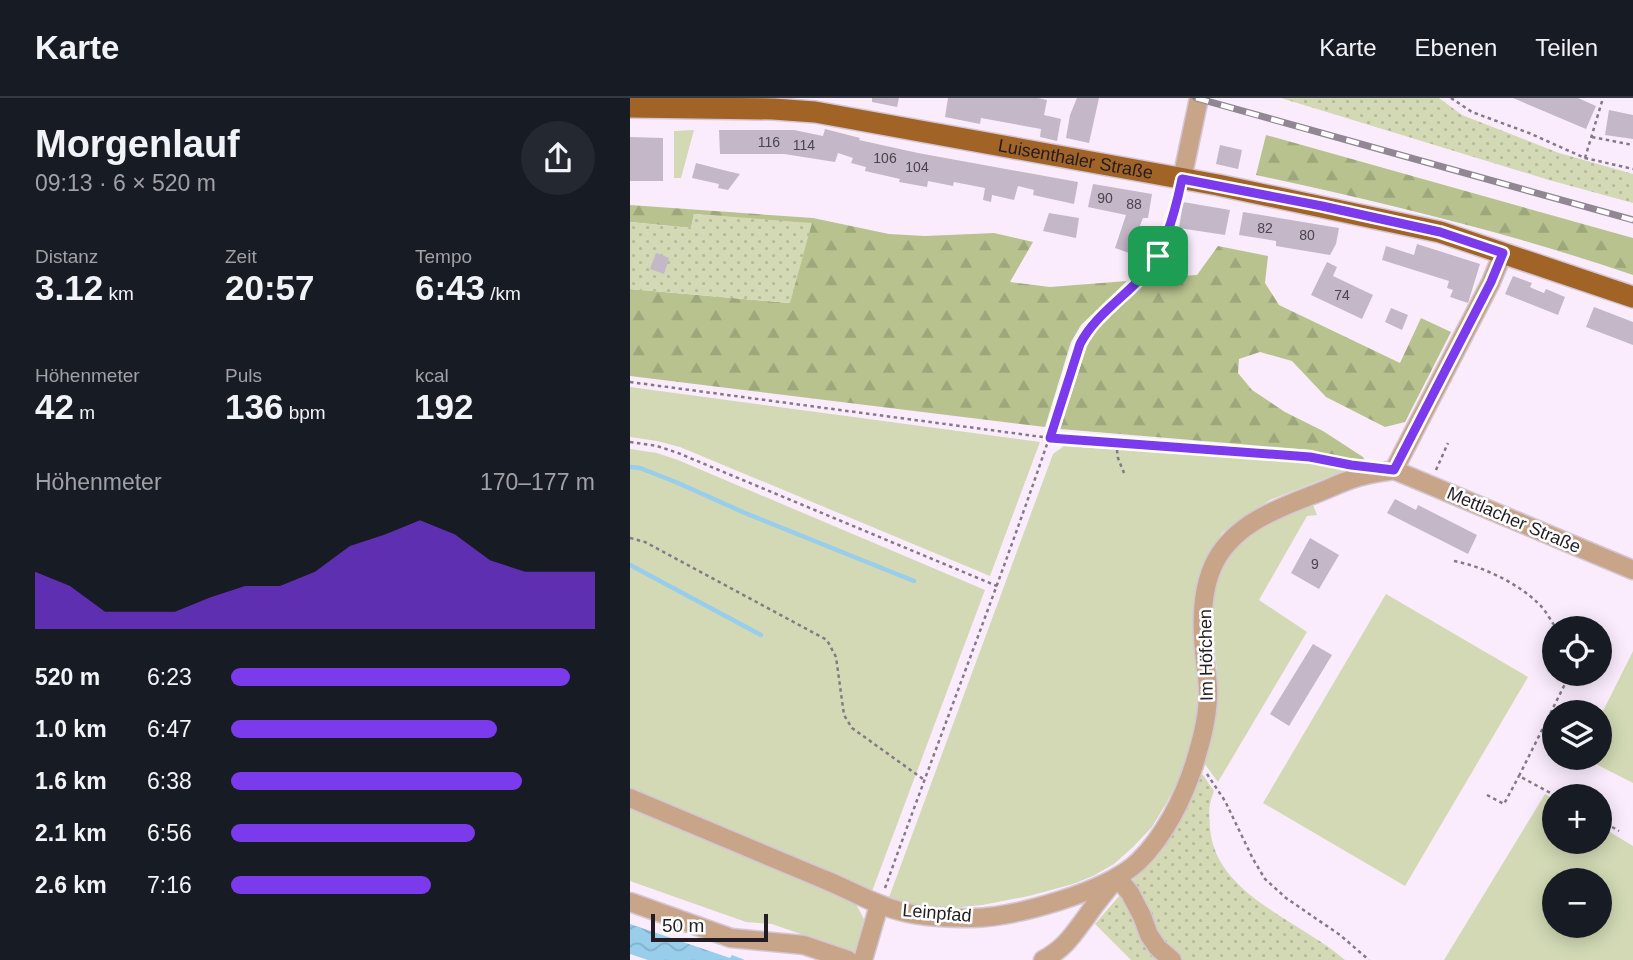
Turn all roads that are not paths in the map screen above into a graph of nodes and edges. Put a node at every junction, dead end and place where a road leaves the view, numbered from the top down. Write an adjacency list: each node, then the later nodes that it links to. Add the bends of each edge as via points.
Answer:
1 (1199, 98): 3 (street)
2 (630, 107): 3 (main road, Luisenthaler Straße, via 815,112)
3 (1182, 179): 4 (main road, Luisenthaler Straße, via 1440,232)
4 (1503, 253): 5 (main road, Luisenthaler Straße); 6 (street)
5 (1633, 297)
6 (1394, 470): 7 (street, Mettlacher Straße); 9 (street, Im Höfchen, via 1361,476 1265,515 1237,534 1216,559 1205,588 1203,617 1208,695 1205,732 1177,806 1159,837)
7 (1633, 570)
8 (630, 798): 11 (street, Leinpfad)
9 (1117, 877): 11 (street, Leinpfad, via 1018,912 973,918 908,913); 14 (street, via 1072,939); 15 (street, via 1130,893 1149,935)
10 (630, 902): 12 (street, via 731,937 804,944)
11 (879, 905): 13 (street)
12 (848, 960)
13 (863, 960)
14 (1043, 960)
15 (1172, 960)

